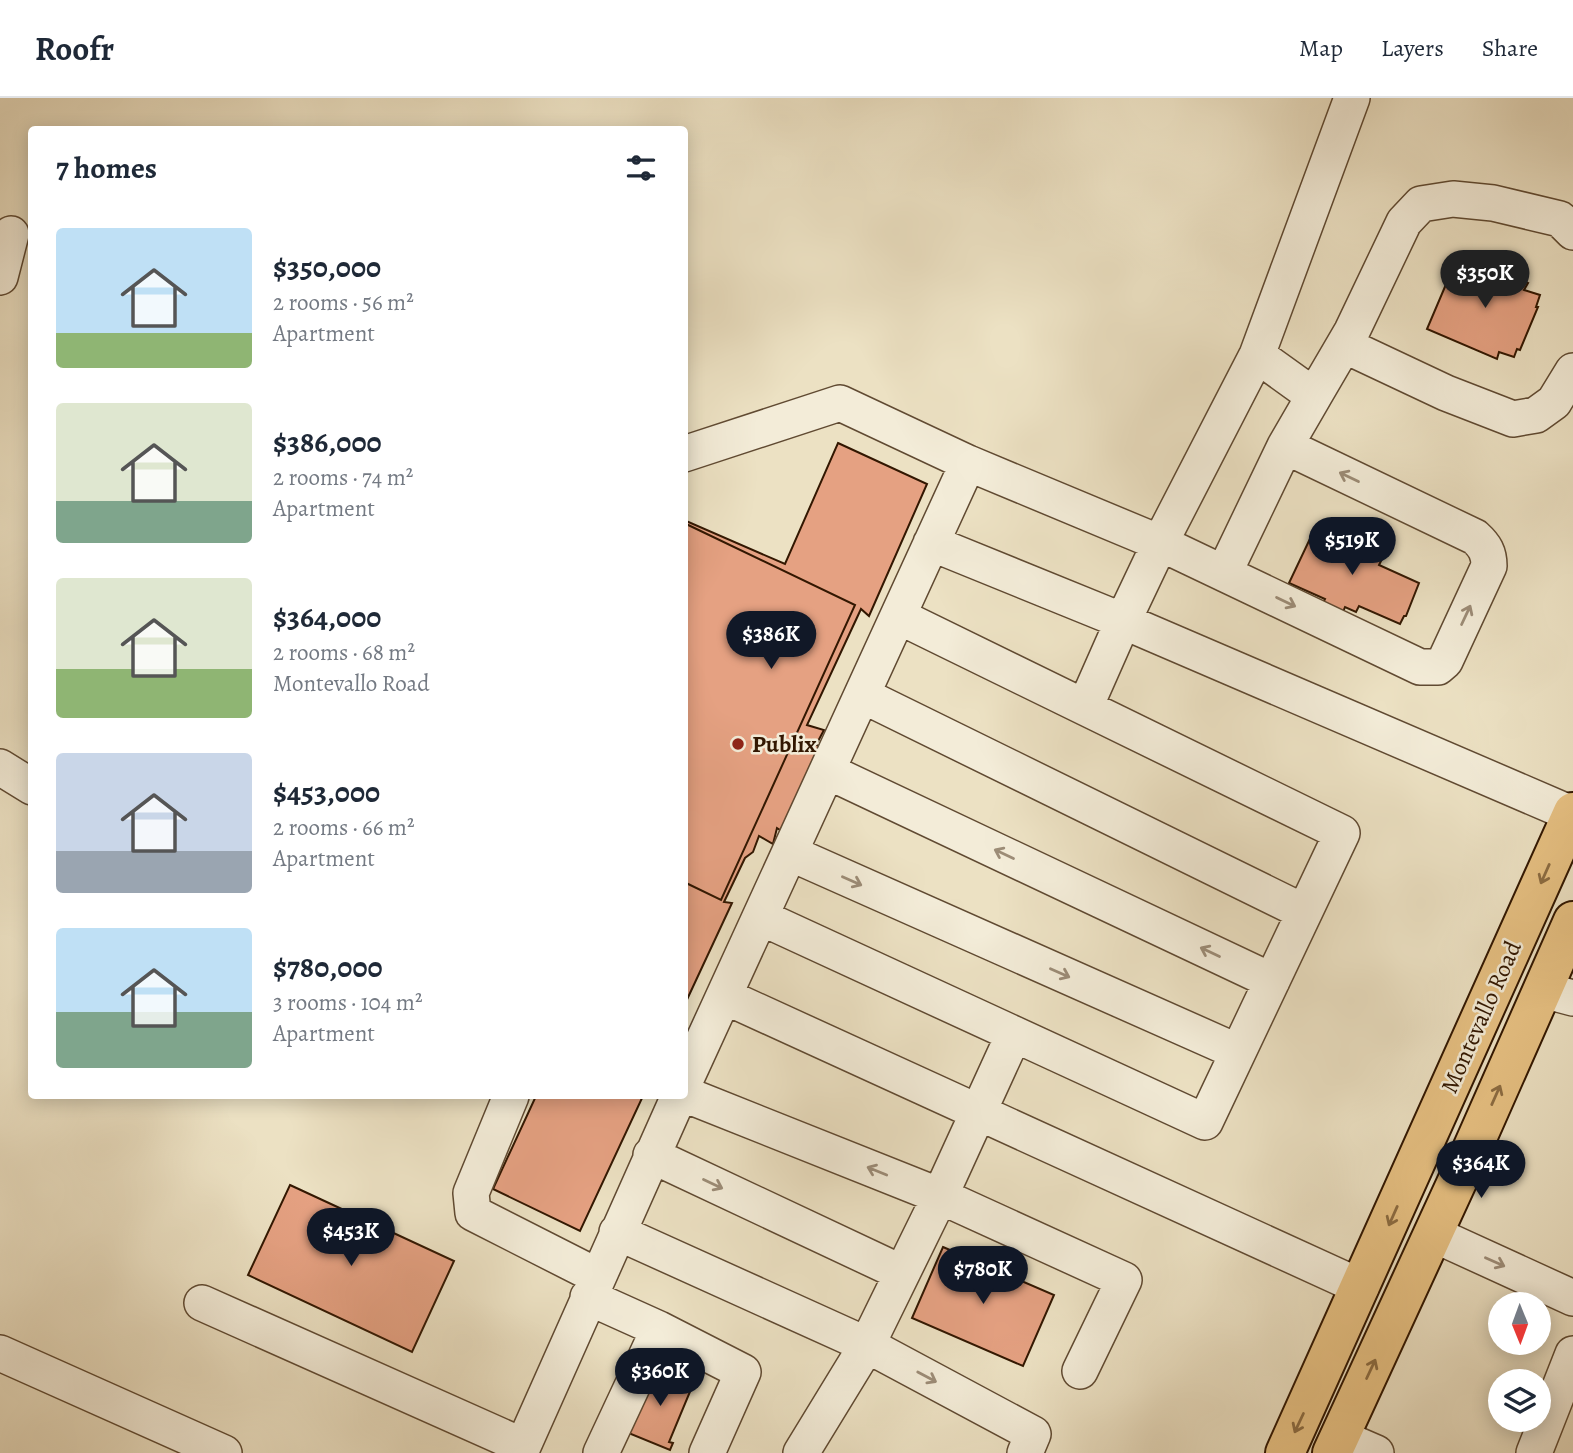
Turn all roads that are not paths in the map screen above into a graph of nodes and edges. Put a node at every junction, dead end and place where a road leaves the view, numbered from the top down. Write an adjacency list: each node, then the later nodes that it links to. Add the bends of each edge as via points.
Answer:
1 (1352, 98): 6 (street)
2 (1573, 232): 5 (street, via 1560,219 1493,203 1453,199 1421,205 1404,222)
3 (11, 234): 4 (street)
4 (0, 277)
5 (1344, 345): 7 (street, via 1446,393 1513,418 1536,415 1554,402); 8 (street)
6 (1257, 355): 8 (street); 13 (street)
7 (1573, 371)
8 (1314, 397): 9 (street)
9 (1285, 446): 14 (street); 14 (street, one-way to 9, via 1420,667 1438,667 1445,661 1489,566 1483,545 1475,537)
10 (688, 453): 11 (street, via 840,403)
11 (968, 463): 12 (street); 13 (street)
12 (931, 543): 15 (street); 16 (street)
13 (1160, 543): 14 (street); 16 (street)
14 (1224, 573)
15 (898, 616): 17 (street); 18 (street)
16 (1123, 621): 18 (street); 22 (street)
17 (862, 695): 20 (street); 24 (street)
18 (1085, 707): 24 (street, via 1342,833)
19 (0, 766): 21 (street)
20 (827, 771): 23 (street); 27 (street, one-way to 20)
21 (28, 784)
22 (1570, 828): 43 (main road, Montevallo Road, one-way to 43)
23 (790, 853): 25 (street); 31 (street, one-way to 31)
24 (1304, 912): 27 (street)
25 (760, 917): 29 (street); 30 (street)
26 (1573, 921): 28 (main road, Montevallo Road)
27 (1272, 981): 31 (street)
28 (1558, 994): 40 (main road, Montevallo Road, one-way to 28)
29 (724, 996): 32 (street); 36 (street)
30 (1014, 1034): 31 (street, via 1205,1122); 36 (street)
31 (1238, 1052)
32 (688, 1074)
33 (688, 1096): 38 (street, one-way to 33)
34 (509, 1099): 42 (street, via 471,1193 473,1213)
35 (678, 1099): 37 (street)
36 (977, 1112): 38 (street); 43 (street)
37 (652, 1155): 39 (street); 41 (street, one-way to 41)
38 (940, 1196): 41 (street); 50 (street, via 1124,1280)
39 (617, 1231): 42 (street); 47 (street)
40 (1433, 1234): 44 (street, one-way to 44); 51 (main road, Montevallo Road, one-way to 40)
41 (902, 1273): 47 (street)
42 (592, 1287): 46 (street); 52 (street)
43 (1361, 1287): 58 (main road, Montevallo Road, one-way to 58)
44 (1573, 1298)
45 (202, 1303): 52 (street)
46 (659, 1329): 54 (street); 55 (street, via 743,1372)
47 (867, 1345): 56 (street); 57 (street, one-way to 57, via 1033,1434)
48 (0, 1353): 53 (street)
49 (1573, 1354): 60 (street)
50 (1080, 1371)
51 (1336, 1445): 59 (street)
52 (522, 1449)
53 (224, 1453)
54 (601, 1453)
55 (707, 1453)
56 (801, 1453)
57 (1025, 1453)
58 (1285, 1453)
59 (1376, 1453)
60 (1534, 1453)

